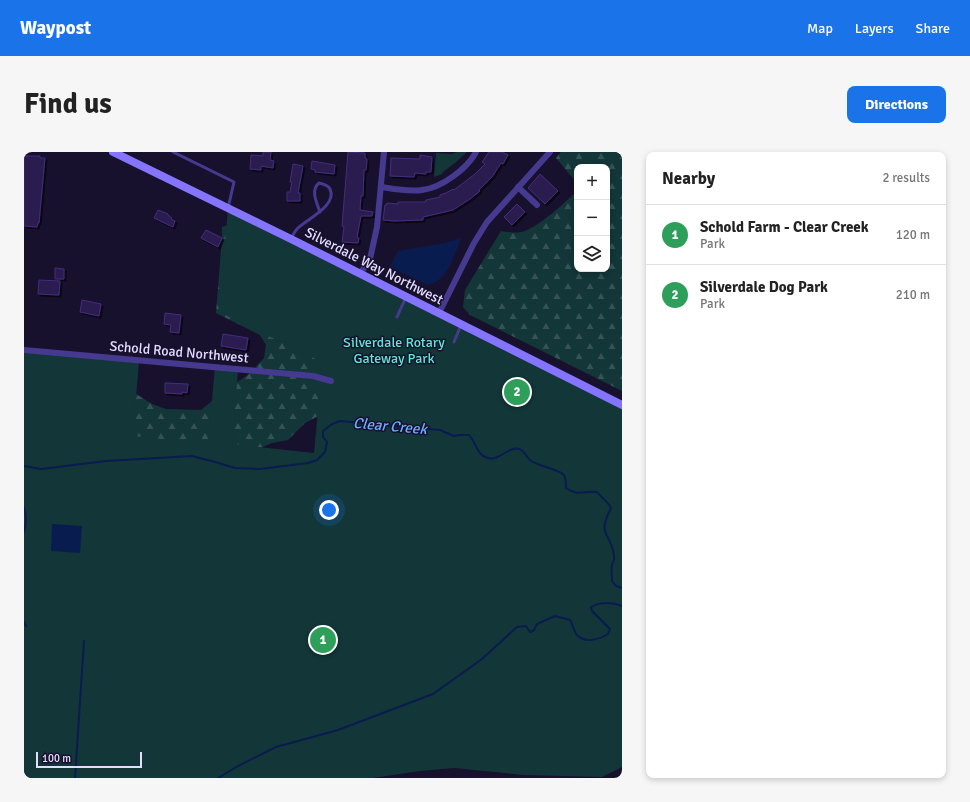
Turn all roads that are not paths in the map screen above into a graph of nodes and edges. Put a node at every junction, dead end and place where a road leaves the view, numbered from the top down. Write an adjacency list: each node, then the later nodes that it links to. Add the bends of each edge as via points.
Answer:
1 (113, 152): 6 (main road, Silverdale Way Northwest)
2 (173, 152): 10 (lane, via 234,182)
3 (384, 152): 7 (street)
4 (476, 152): 7 (street, via 459,172 440,184 422,190)
5 (550, 152): 8 (street)
6 (125, 155): 10 (main road, Silverdale Way Northwest)
7 (381, 187): 13 (street, via 377,226 370,258)
8 (518, 187): 9 (street); 15 (street, via 487,222)
9 (537, 205)
10 (228, 209): 12 (main road, Silverdale Way Northwest)
11 (320, 212): 11 (lane, via 327,204 331,191 319,183 315,189 315,197); 12 (lane, via 297,229)
12 (290, 239): 13 (main road, Silverdale Way Northwest)
13 (360, 274): 14 (main road, Silverdale Way Northwest)
14 (406, 297): 15 (main road, Silverdale Way Northwest); 16 (lane)
15 (439, 313): 17 (main road, Silverdale Way Northwest)
16 (397, 317)
17 (462, 324): 18 (lane); 21 (main road, Silverdale Way Northwest)
18 (454, 342)
19 (24, 350): 20 (street, Schold Road Northwest, via 313,376)
20 (331, 381)
21 (622, 404)

